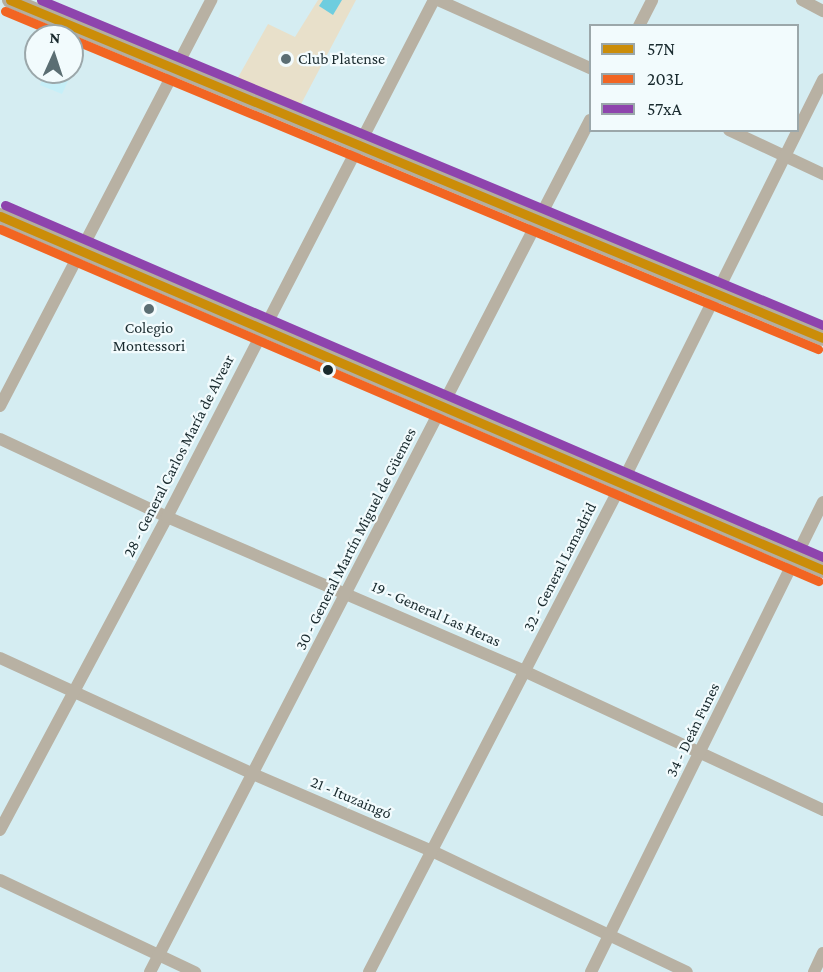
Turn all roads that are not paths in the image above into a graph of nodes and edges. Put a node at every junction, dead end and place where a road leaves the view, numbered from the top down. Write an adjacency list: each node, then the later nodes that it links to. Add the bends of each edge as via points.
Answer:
1 (10, 0): 9 (street)
2 (211, 0): 9 (street)
3 (436, 0): 8 (street); 15 (street, 28 - General Carlos María de Alvear)
4 (652, 0): 7 (street)
5 (802, 0): 6 (street)
6 (823, 11)
7 (640, 24)
8 (589, 67)
9 (177, 69): 15 (street); 20 (street)
10 (823, 79): 12 (street, 32 - General Lamadrid)
11 (589, 124): 19 (street, 30 - General Martín Miguel de Güemes)
12 (799, 128)
13 (733, 132): 16 (street)
14 (797, 132): 16 (street, 32 - General Lamadrid)
15 (359, 145): 19 (street); 22 (street, 28 - General Carlos María de Alvear)
16 (785, 156): 17 (street); 21 (street, 32 - General Lamadrid)
17 (823, 174)
18 (0, 216): 20 (street)
19 (539, 219): 21 (street); 25 (street, 30 - General Martín Miguel de Güemes)
20 (83, 251): 22 (street); 24 (street)
21 (715, 294): 23 (street); 27 (street, 32 - General Lamadrid)
22 (263, 330): 25 (street); 29 (street, 28 - General Carlos María de Alvear)
23 (823, 338)
24 (0, 406)
25 (443, 406): 27 (street); 32 (street, 30 - General Martín Miguel de Güemes)
26 (0, 439): 29 (street, 19 - General Las Heras)
27 (622, 483): 30 (street); 34 (street, 32 - General Lamadrid)
28 (823, 502): 30 (street, 34 - Deán Funes)
29 (168, 517): 32 (street, 19 - General Las Heras); 35 (street, 28 - General Carlos María de Alvear)
30 (794, 557): 31 (street); 36 (street, 34 - Deán Funes)
31 (823, 570)
32 (346, 593): 34 (street, 19 - General Las Heras); 37 (street, 30 - General Martín Miguel de Güemes)
33 (0, 658): 35 (street, 21 - Ituzaingó)
34 (524, 672): 36 (street, 19 - General Las Heras); 40 (street, 32 - General Lamadrid)
35 (73, 691): 37 (street, 21 - Ituzaingó); 39 (street, 28 - General Carlos María de Alvear)
36 (701, 753): 38 (street, 19 - General Las Heras); 42 (street, 34 - Deán Funes)
37 (252, 774): 40 (street, 21 - Ituzaingó); 44 (street, 30 - General Martín Miguel de Güemes)
38 (823, 810)
39 (0, 830)
40 (432, 851): 42 (street, 21 - Ituzaingó); 47 (street, 32 - General Lamadrid)
41 (0, 880): 44 (street)
42 (610, 934): 48 (street, 34 - Deán Funes); 49 (street, 21 - Ituzaingó)
43 (823, 953): 50 (street)
44 (159, 954): 45 (street, 30 - General Martín Miguel de Güemes); 46 (street)
45 (150, 972)
46 (195, 972)
47 (369, 972)
48 (591, 972)
49 (687, 972)
50 (814, 972)

